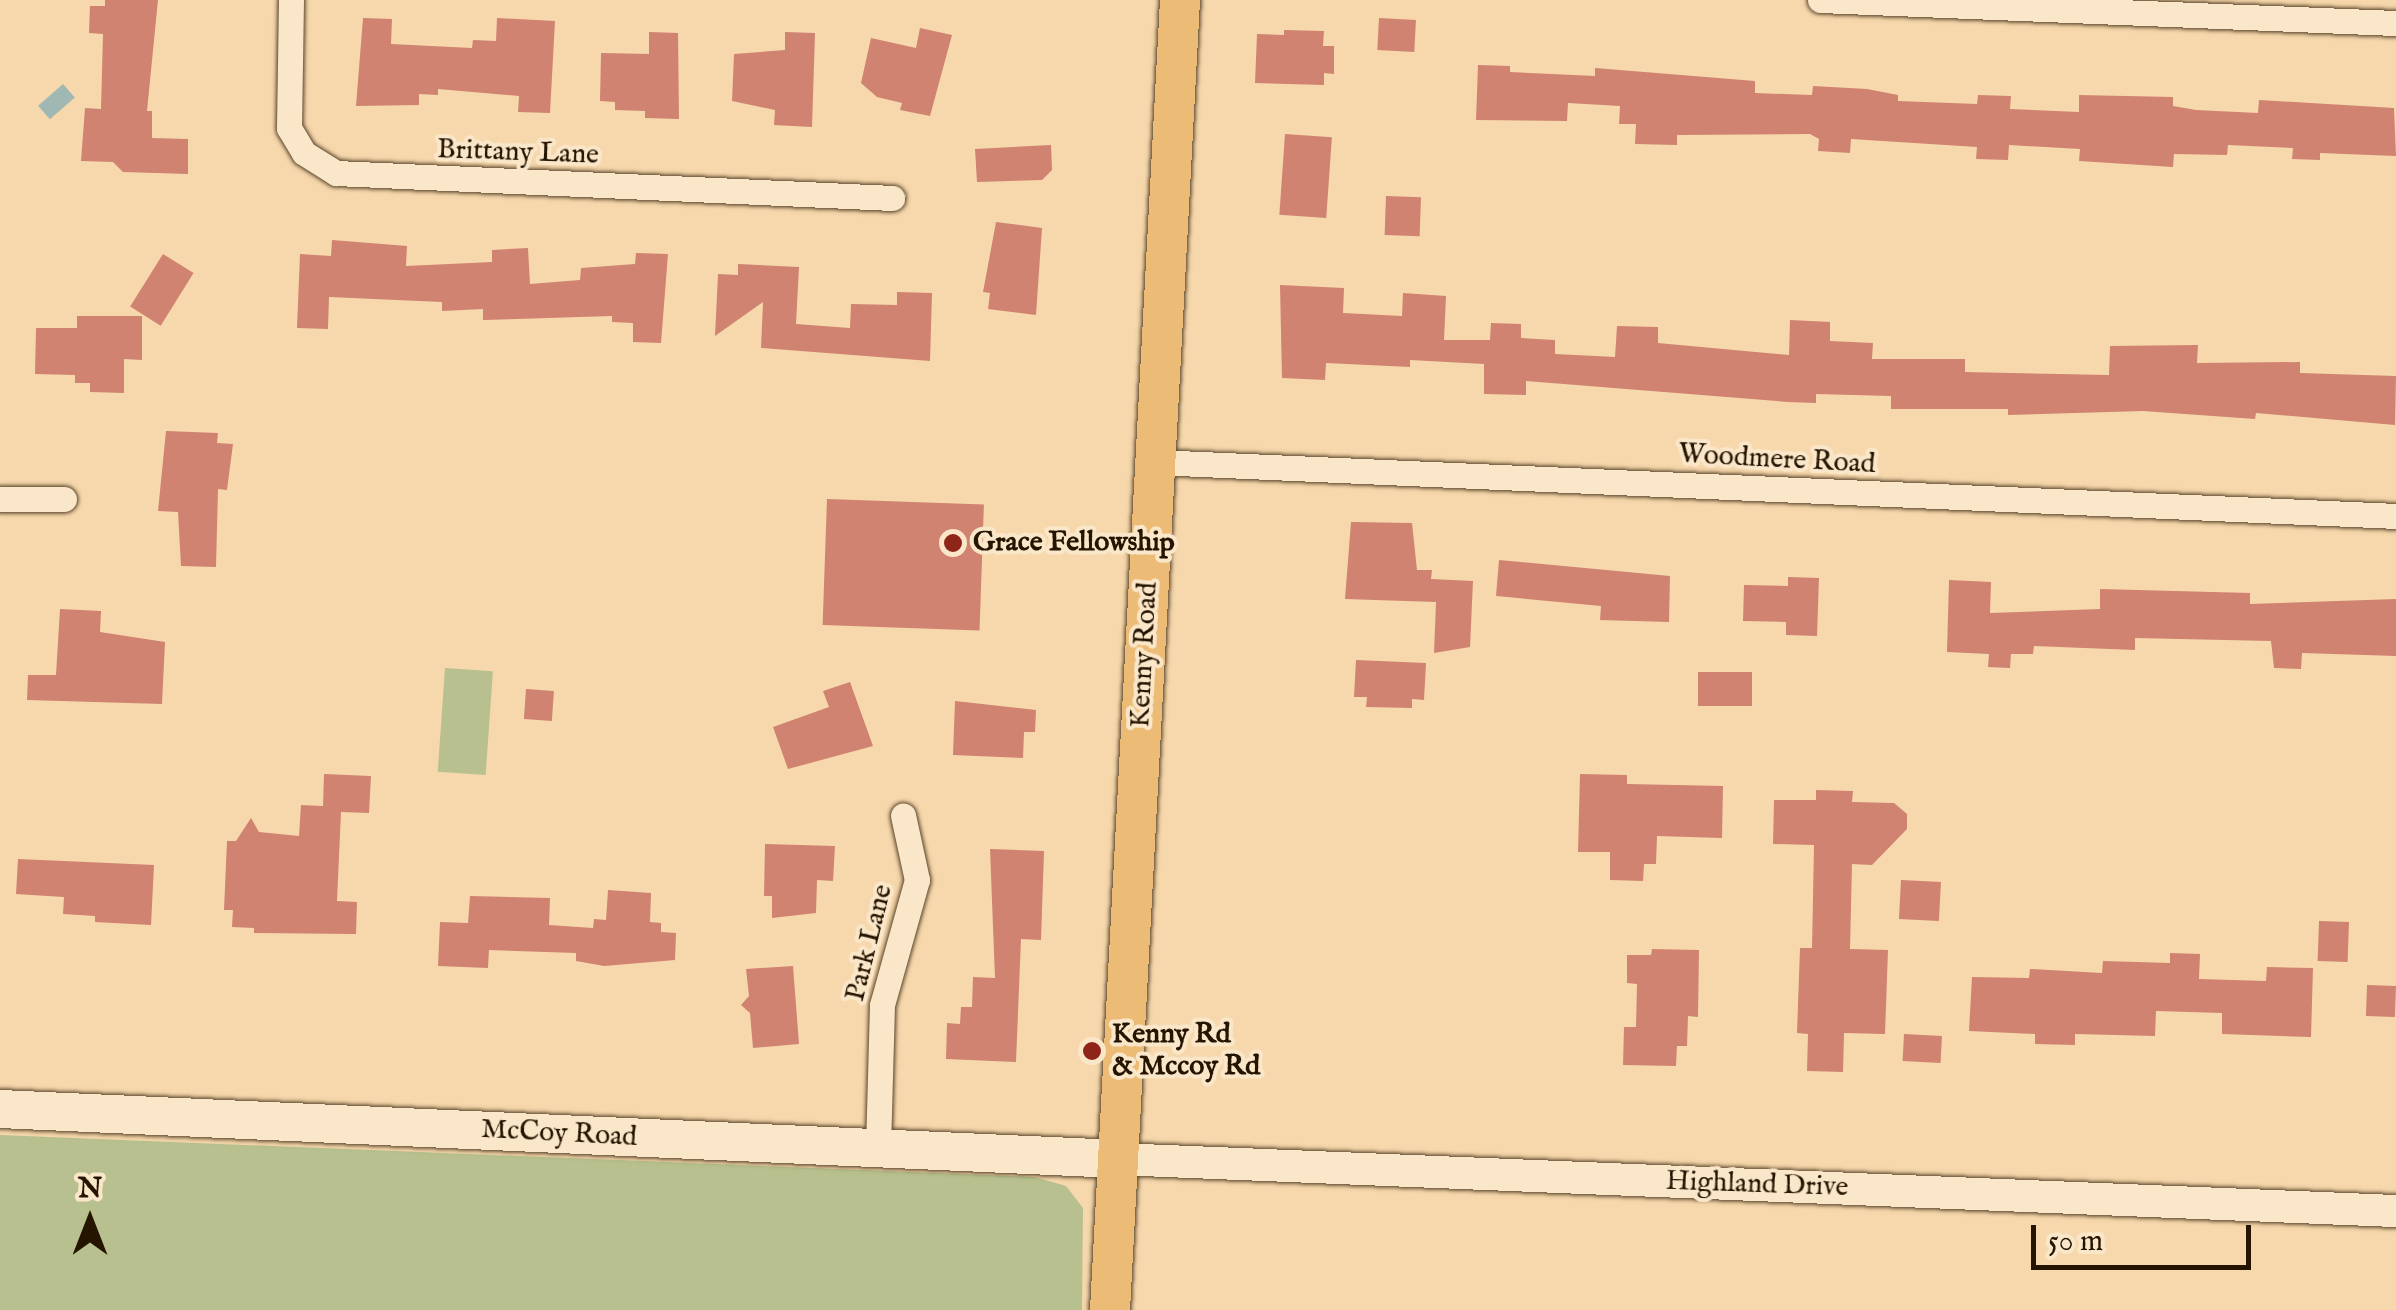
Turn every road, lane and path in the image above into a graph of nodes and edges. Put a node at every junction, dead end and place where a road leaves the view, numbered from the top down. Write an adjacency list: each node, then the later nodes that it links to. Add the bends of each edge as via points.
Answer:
1 (291, 0): 5 (street, Brittany Lane, via 289,128 304,153 336,173)
2 (1180, 0): 6 (main road, Kenny Road)
3 (1820, 0): 4 (street)
4 (2396, 23)
5 (892, 198)
6 (1155, 462): 9 (street, Woodmere Road); 13 (main road, Kenny Road)
7 (0, 499): 8 (street)
8 (64, 500)
9 (2396, 516)
10 (903, 816): 12 (street, Park Lane, via 917,880 882,1005)
11 (0, 1109): 12 (main road, McCoy Road)
12 (878, 1148): 13 (main road, McCoy Road)
13 (1118, 1158): 14 (street, Highland Drive); 15 (main road, Kenny Road)
14 (2396, 1211)
15 (1110, 1310)

